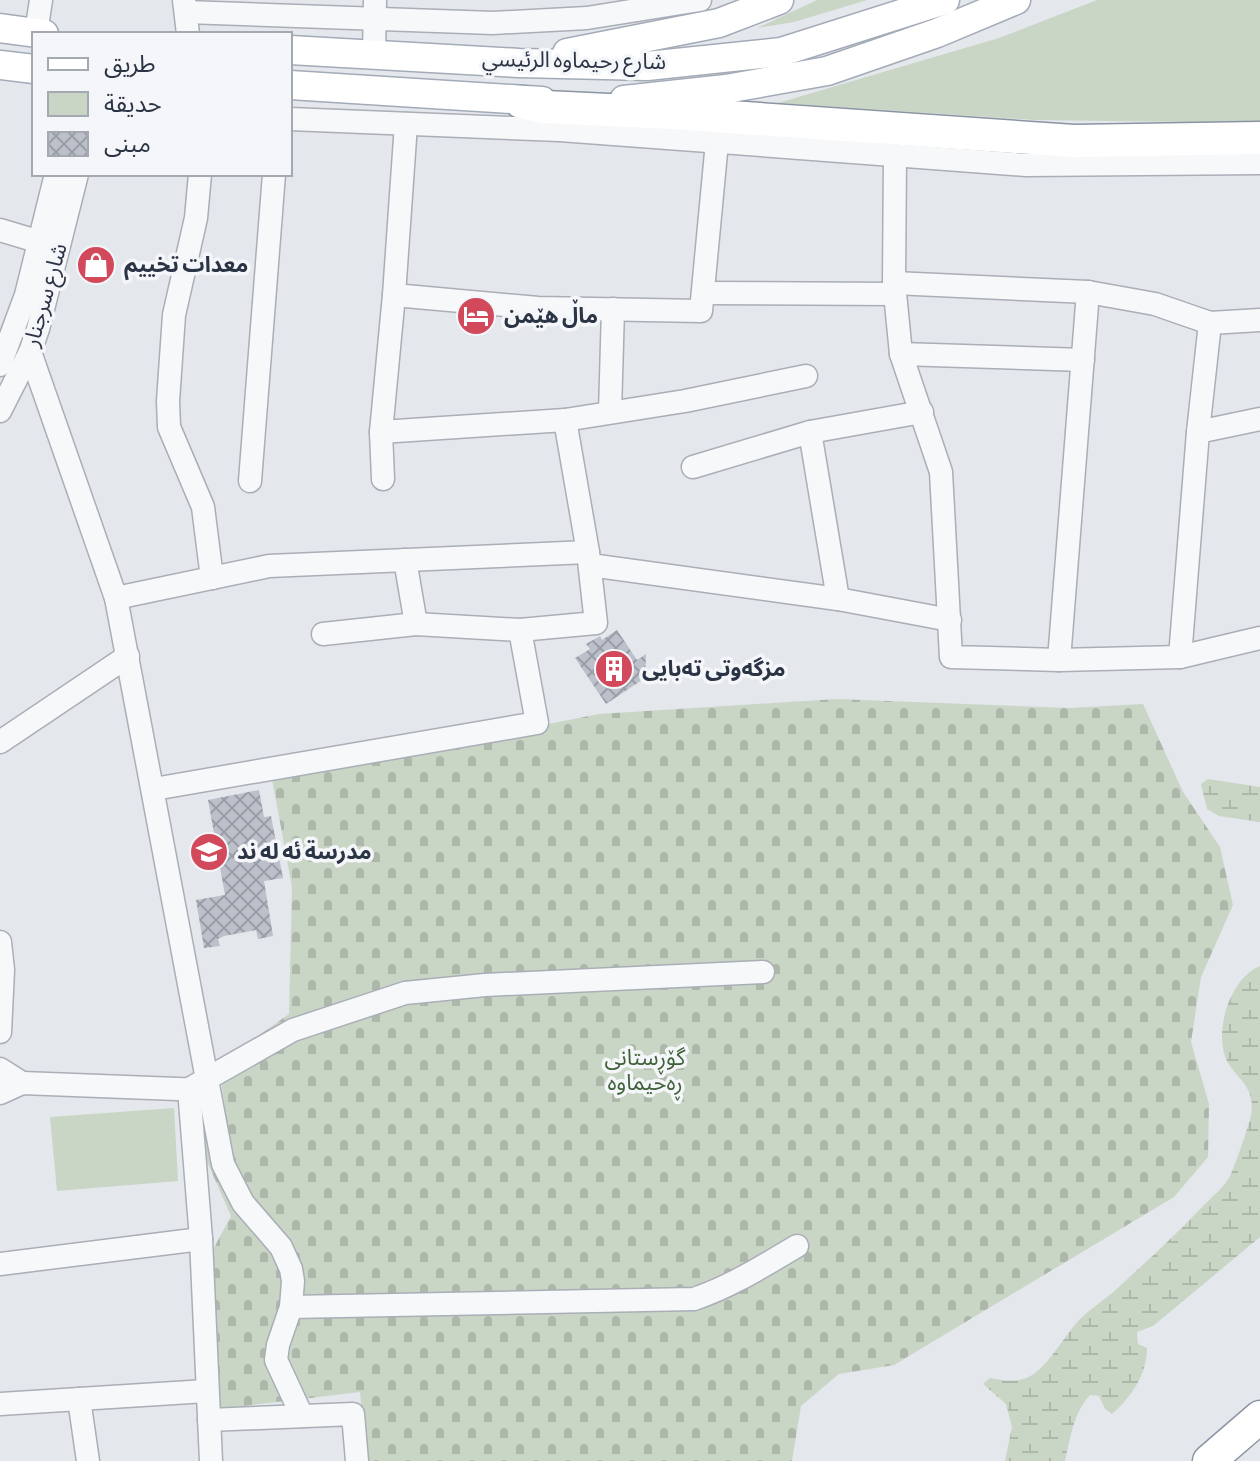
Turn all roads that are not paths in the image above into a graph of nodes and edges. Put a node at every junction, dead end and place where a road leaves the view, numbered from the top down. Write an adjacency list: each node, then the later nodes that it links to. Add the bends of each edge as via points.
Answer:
1 (41, 0): 12 (street)
2 (700, 0): 8 (street)
3 (779, 0): 8 (main road, via 719,23)
4 (945, 0): 15 (main road, شارع رحيماوه الرئيسي, via 781,52 647,66)
5 (1016, 0): 19 (main road, شارع رحيماوه الرئيسي, via 827,71 637,99)
6 (375, 9): 7 (street); 9 (street); 14 (street)
7 (405, 10): 8 (street, via 513,23)
8 (667, 13): 15 (main road)
9 (186, 15)
10 (0, 28): 11 (main road)
11 (32, 32)
12 (36, 32)
13 (292, 50): 14 (main road, شارع رحيماوه الرئيسي)
14 (374, 54): 15 (main road, شارع رحيماوه الرئيسي)
15 (519, 63)
16 (0, 65): 17 (main road)
17 (32, 69)
18 (292, 85): 19 (main road, شارع رحيماوه الرئيسي)
19 (521, 102): 22 (highway, via 1074,141)
20 (292, 119): 21 (street)
21 (406, 124): 23 (street); 35 (street)
22 (1260, 138)
23 (717, 142): 24 (street); 34 (street)
24 (895, 156): 25 (street, via 1026,165); 32 (street)
25 (1260, 163)
26 (56, 176): 31 (street, شارع سرجنار)
27 (77, 176): 39 (street, شارع سرجنار, via 48,300)
28 (200, 176): 57 (street, via 174,315 168,401 169,427 203,507)
29 (274, 176): 54 (street)
30 (0, 230): 31 (street)
31 (40, 242): 42 (street, شارع سرجنار)
32 (894, 288): 33 (street); 34 (street); 40 (street)
33 (1088, 292): 38 (street, via 1155,304); 41 (street)
34 (703, 293): 36 (street, via 701,311)
35 (394, 295): 36 (street); 49 (street)
36 (613, 309): 45 (street)
37 (1260, 320): 38 (street)
38 (1210, 323): 51 (street)
39 (30, 352): 44 (street, شارع سرجنار); 58 (street)
40 (901, 354): 41 (street); 46 (street)
41 (1083, 360): 67 (street)
42 (0, 365)
43 (806, 376): 45 (street)
44 (0, 411)
45 (610, 412): 48 (street)
46 (922, 412): 50 (street); 60 (street, via 941,472)
47 (1260, 419): 51 (street)
48 (565, 420): 49 (street); 55 (street)
49 (381, 432): 53 (street)
50 (810, 432): 52 (street); 59 (street)
51 (1198, 432): 66 (street)
52 (693, 467)
53 (383, 479)
54 (250, 481)
55 (589, 558): 56 (street); 59 (street); 62 (street, via 596,623)
56 (405, 560): 57 (street, via 269,566); 61 (street)
57 (212, 578): 58 (street)
58 (116, 598): 65 (street)
59 (838, 599): 60 (street)
60 (950, 620): 67 (street, via 951,657)
61 (416, 624): 62 (street); 63 (street)
62 (520, 630): 69 (street, via 537,723)
63 (323, 634)
64 (1260, 638): 66 (street)
65 (128, 656): 68 (street); 69 (street)
66 (1180, 657): 67 (street)
67 (1059, 660)
68 (0, 742)
69 (154, 789): 75 (street)
70 (0, 942): 72 (street)
71 (763, 972): 75 (street, via 405,993 293,1030)
72 (0, 1032)
73 (0, 1069): 74 (street)
74 (22, 1083): 75 (street); 76 (street)
75 (201, 1087): 77 (street); 80 (street, via 234,1187 287,1257 293,1281)
76 (0, 1093)
77 (201, 1239): 79 (street); 81 (street)
78 (797, 1246): 80 (street, via 694,1299)
79 (0, 1264)
80 (291, 1307): 84 (street, via 276,1360)
81 (206, 1391): 82 (street); 86 (street)
82 (79, 1399): 83 (street); 87 (street)
83 (0, 1404)
84 (302, 1416): 86 (street); 89 (street, via 353,1414)
85 (1260, 1417): 90 (highway)
86 (209, 1420): 88 (street)
87 (88, 1461)
88 (211, 1461)
89 (357, 1461)
90 (1209, 1461)

